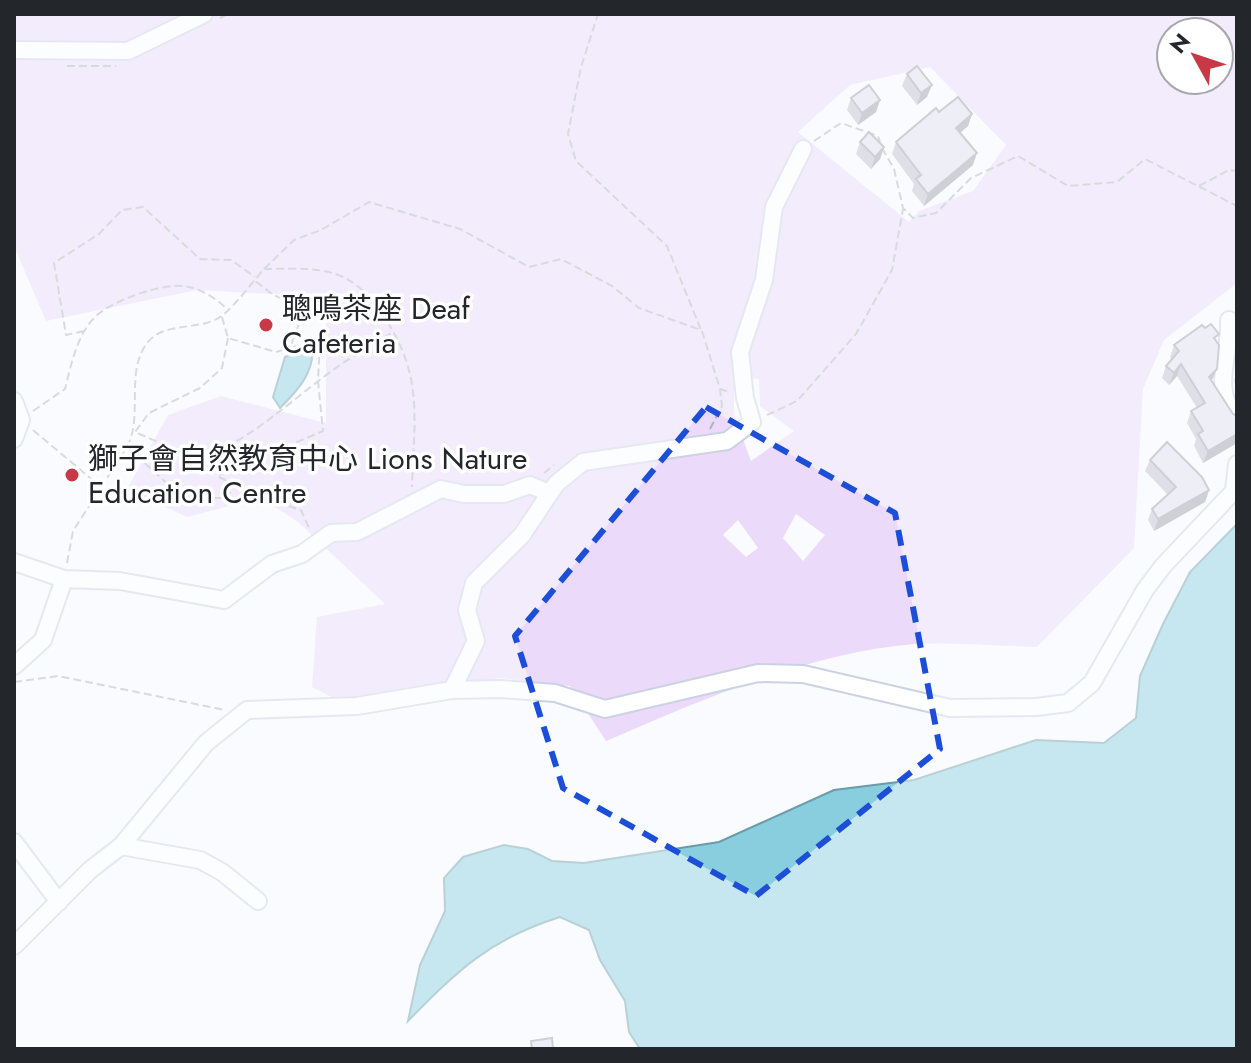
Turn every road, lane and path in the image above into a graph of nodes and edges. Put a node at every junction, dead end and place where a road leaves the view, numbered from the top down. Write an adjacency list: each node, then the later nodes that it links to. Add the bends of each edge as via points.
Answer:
1 (204, 14): 3 (street, via 128,51)
2 (598, 14): 15 (path, via 568,134 576,161 667,246)
3 (14, 50)
4 (803, 149): 8 (path, via 841,123 878,136 894,169); 20 (street, via 774,207 764,280 740,352)
5 (1237, 171): 6 (path)
6 (1198, 186): 7 (path); 8 (path, via 1145,159 1117,182 1068,186 1018,156 971,178 936,213 913,218)
7 (1237, 206)
8 (903, 208): 24 (path, via 892,270 856,334 797,401)
9 (264, 269): 10 (path); 15 (path, via 294,240 369,202 460,229 529,267 561,259 612,286 639,308); 16 (path, via 315,270 344,277 374,301)
10 (255, 279): 11 (path); 14 (path, via 231,260 200,259 143,207 122,210 99,234 54,263 66,335); 18 (path, via 304,310)
11 (227, 309): 12 (path); 14 (path, via 213,296 186,286 133,295 97,315)
12 (221, 316): 17 (path); 25 (path, via 159,333 145,346 138,367)
13 (1229, 320): 22 (street, via 1221,391)
14 (86, 330): 23 (path, via 65,389)
15 (701, 330): 20 (path, via 720,389)
16 (394, 332): 19 (path); 33 (path, via 415,386)
17 (228, 338): 18 (path, via 276,352); 25 (path, via 222,368 200,388 149,413)
18 (290, 348): 19 (path, via 320,340)
19 (318, 381): 25 (path, via 276,418 227,449 197,459); 32 (path, via 323,431 217,476 233,484)
20 (745, 398): 24 (street)
21 (14, 401): 23 (street)
22 (1237, 419)
23 (21, 420): 26 (street); 29 (path)
24 (752, 422): 31 (street, via 727,441 583,462)
25 (135, 432): 27 (path)
26 (14, 439)
27 (127, 447): 29 (path); 32 (path, via 183,498)
28 (1237, 464): 30 (street)
29 (103, 489): 36 (path, via 73,531)
30 (1235, 490): 39 (street, via 1163,566 1092,683 1068,703 950,708 788,674 758,673 605,709 536,690)
31 (549, 493): 33 (street, via 530,485 504,494 441,489); 39 (street, via 522,535 474,583 467,610 476,641)
32 (228, 498): 34 (path, via 256,496 301,510)
33 (411, 504): 34 (street, via 357,532 331,533)
34 (316, 544): 36 (street, via 272,564 224,600 120,581)
35 (14, 562): 36 (street)
36 (64, 579): 37 (street, via 43,640)
37 (14, 666)
38 (14, 682): 40 (path, via 58,676 224,710)
39 (452, 690): 40 (street, via 357,706 247,710)
40 (236, 719): 42 (street, via 206,743)
41 (14, 842): 44 (street)
42 (121, 846): 43 (street, via 200,860); 44 (street)
43 (258, 901)
44 (59, 902): 45 (street)
45 (14, 946)

